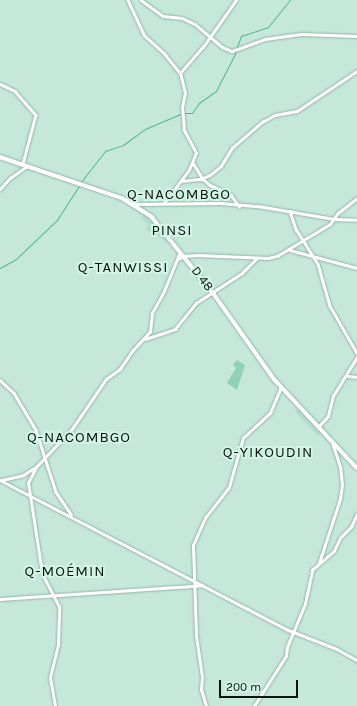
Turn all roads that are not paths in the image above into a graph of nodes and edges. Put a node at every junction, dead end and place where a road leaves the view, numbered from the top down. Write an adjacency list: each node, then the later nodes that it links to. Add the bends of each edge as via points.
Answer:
1 (128, 0): 7 (street, via 144,35 164,53)
2 (141, 0): 4 (street, via 159,14 182,18)
3 (236, 0): 4 (street)
4 (210, 35): 5 (street, via 222,47 236,51 265,39 301,34); 7 (street)
5 (357, 36)
6 (357, 71): 13 (street, via 297,111 275,115 262,122 232,148 216,170)
7 (180, 74): 10 (street, via 184,93 184,130 196,148)
8 (0, 84): 11 (street, via 15,91 36,115)
9 (0, 156): 11 (street, D 48)
10 (193, 163): 13 (street); 14 (street)
11 (22, 164): 12 (street, D 48)
12 (27, 166): 15 (street); 18 (street, D 48, via 94,188)
13 (202, 179): 14 (street); 19 (street, via 231,195)
14 (180, 181): 17 (street)
15 (0, 189)
16 (357, 198): 21 (street)
17 (164, 203): 18 (street); 19 (street)
18 (132, 204): 25 (street, D 48, via 157,222)
19 (239, 206): 20 (street)
20 (290, 211): 21 (street); 23 (street)
21 (334, 219): 22 (street); 23 (street)
22 (357, 220)
23 (302, 241): 24 (street); 27 (street)
24 (290, 250): 27 (street); 28 (street, via 271,258)
25 (180, 251): 26 (street, D 48); 29 (street)
26 (184, 256): 28 (street); 29 (street); 31 (street, D 48)
27 (314, 257): 30 (street); 33 (street, via 330,306)
28 (257, 258): 31 (street, via 242,273)
29 (178, 259): 32 (street, via 152,313 152,326)
30 (357, 268)
31 (211, 291): 32 (street, via 196,303 175,329); 38 (street, D 48)
32 (145, 339): 41 (street, via 132,351 120,369 106,379 72,429)
33 (357, 353)
34 (357, 357): 35 (street)
35 (348, 376): 36 (street); 39 (street, via 333,396 328,416)
36 (357, 377)
37 (0, 380): 41 (street, via 19,401 36,430)
38 (281, 387): 39 (street, D 48); 49 (street, via 270,413 243,438 229,487 204,518 194,539)
39 (318, 426): 40 (street, D 48)
40 (330, 439): 43 (street, D 48); 48 (street, via 340,466 342,485 340,499)
41 (45, 459): 42 (street); 47 (street, via 51,470 56,492)
42 (36, 467): 44 (street, via 24,475); 45 (street, via 28,483)
43 (357, 468)
44 (1, 480): 45 (street)
45 (28, 495): 47 (street); 52 (street, via 42,573)
46 (357, 514): 48 (street, via 334,551)
47 (72, 516): 49 (street, via 129,549)
48 (319, 563): 54 (street, via 312,570 305,604)
49 (193, 580): 50 (street); 51 (street)
50 (194, 585): 51 (street); 52 (street); 57 (street, via 201,690)
51 (203, 585): 54 (street)
52 (55, 596): 53 (street); 56 (street, via 60,621 58,644 50,677)
53 (0, 599)
54 (293, 632): 55 (street, via 337,649); 58 (street, via 286,656)
55 (357, 660)
56 (55, 706)
57 (206, 706)
58 (254, 706)

